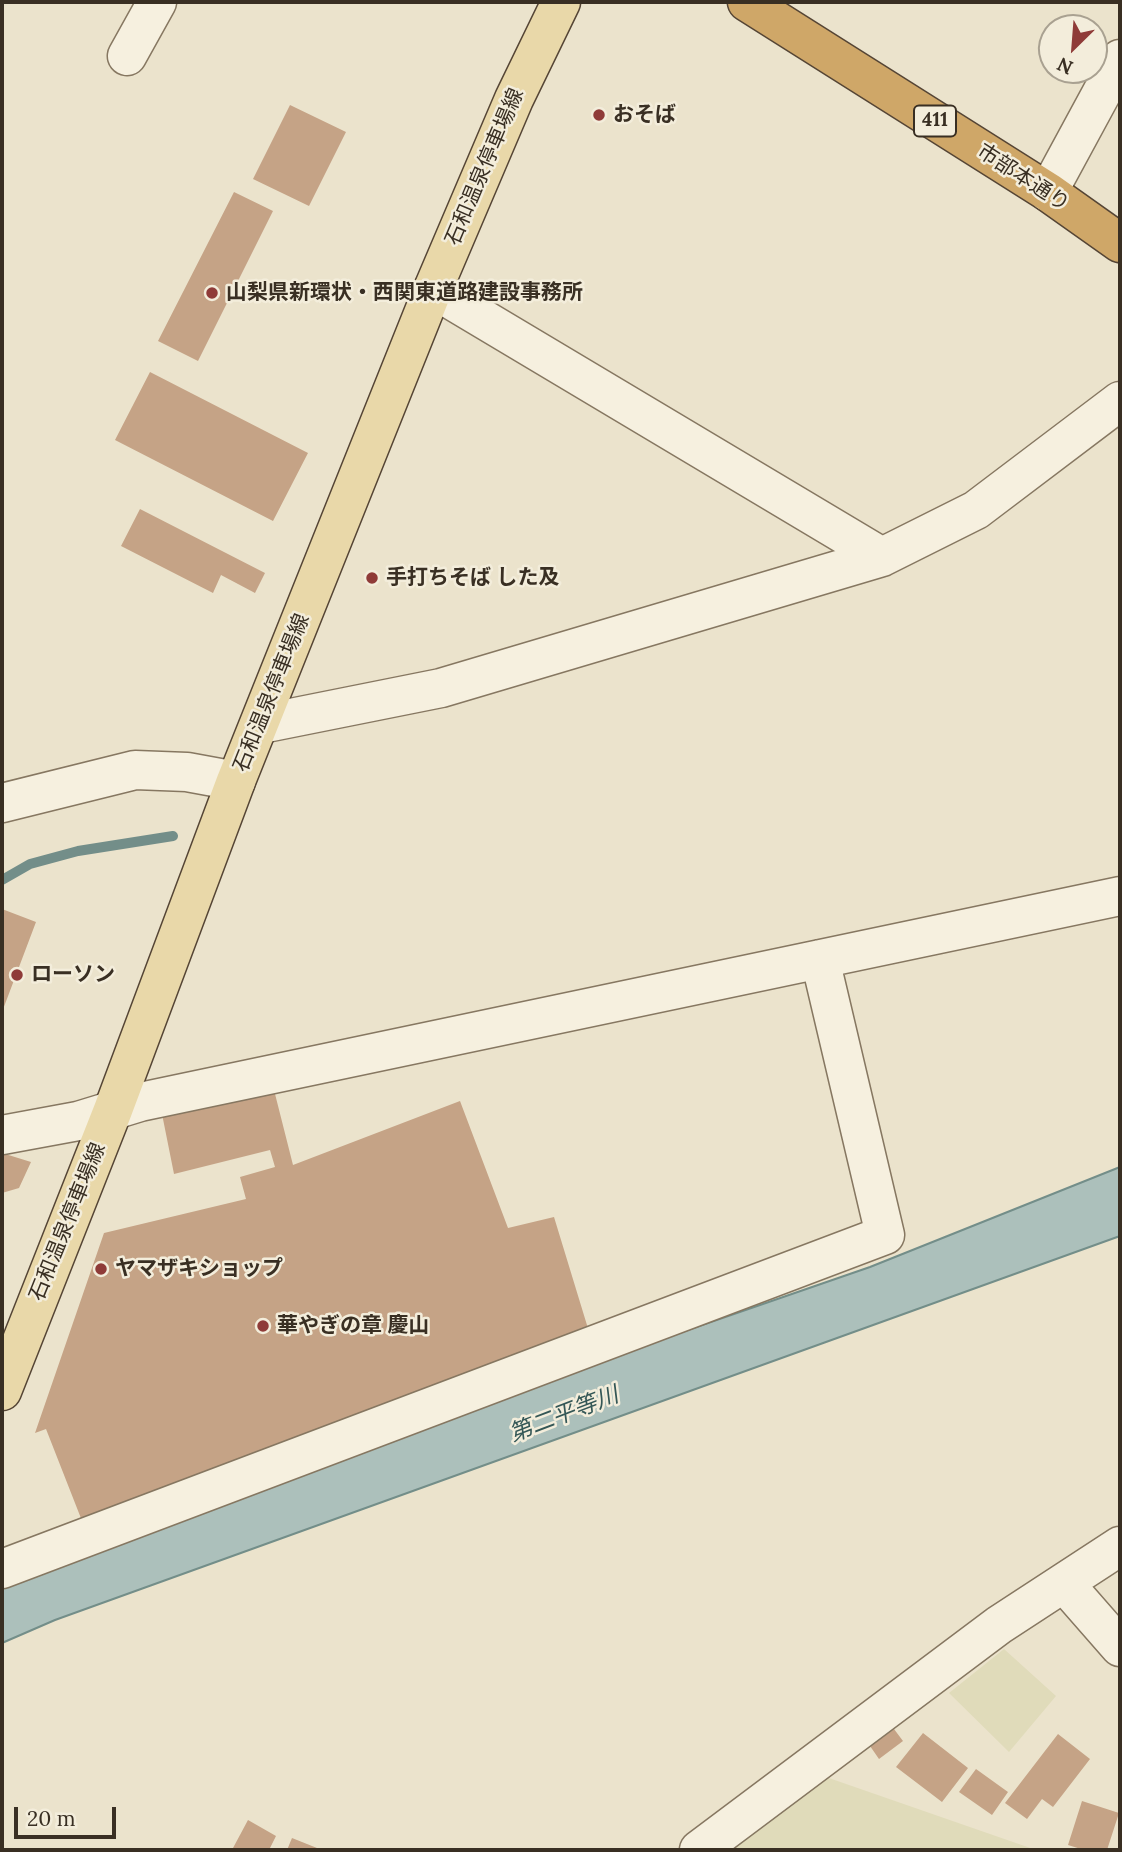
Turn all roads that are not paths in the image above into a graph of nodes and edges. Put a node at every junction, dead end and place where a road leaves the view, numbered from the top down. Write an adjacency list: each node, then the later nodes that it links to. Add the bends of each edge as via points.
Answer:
1 (157, 2): 4 (street)
2 (561, 2): 8 (main road, 石和温泉停車場線)
3 (747, 2): 6 (highway, 市部本通り / 411)
4 (127, 56)
5 (1120, 59): 6 (street)
6 (1048, 192): 7 (highway, 市部本通り / 411)
7 (1120, 243)
8 (433, 289): 10 (street); 11 (main road, 石和温泉停車場線)
9 (1120, 401): 10 (street, via 976,510)
10 (882, 557): 11 (street, via 441,688)
11 (261, 724): 12 (main road, 石和温泉停車場線)
12 (236, 780): 13 (street, via 135,770); 16 (main road, 石和温泉停車場線)
13 (2, 803)
14 (1120, 896): 15 (street)
15 (820, 959): 16 (street); 20 (street, via 885,1235)
16 (113, 1110): 17 (street); 18 (main road, 石和温泉停車場線)
17 (2, 1135)
18 (2, 1391)
19 (1120, 1546): 21 (street)
20 (2, 1569)
21 (1064, 1583): 22 (street); 23 (street, via 999,1625)
22 (1120, 1647)
23 (699, 1850)

